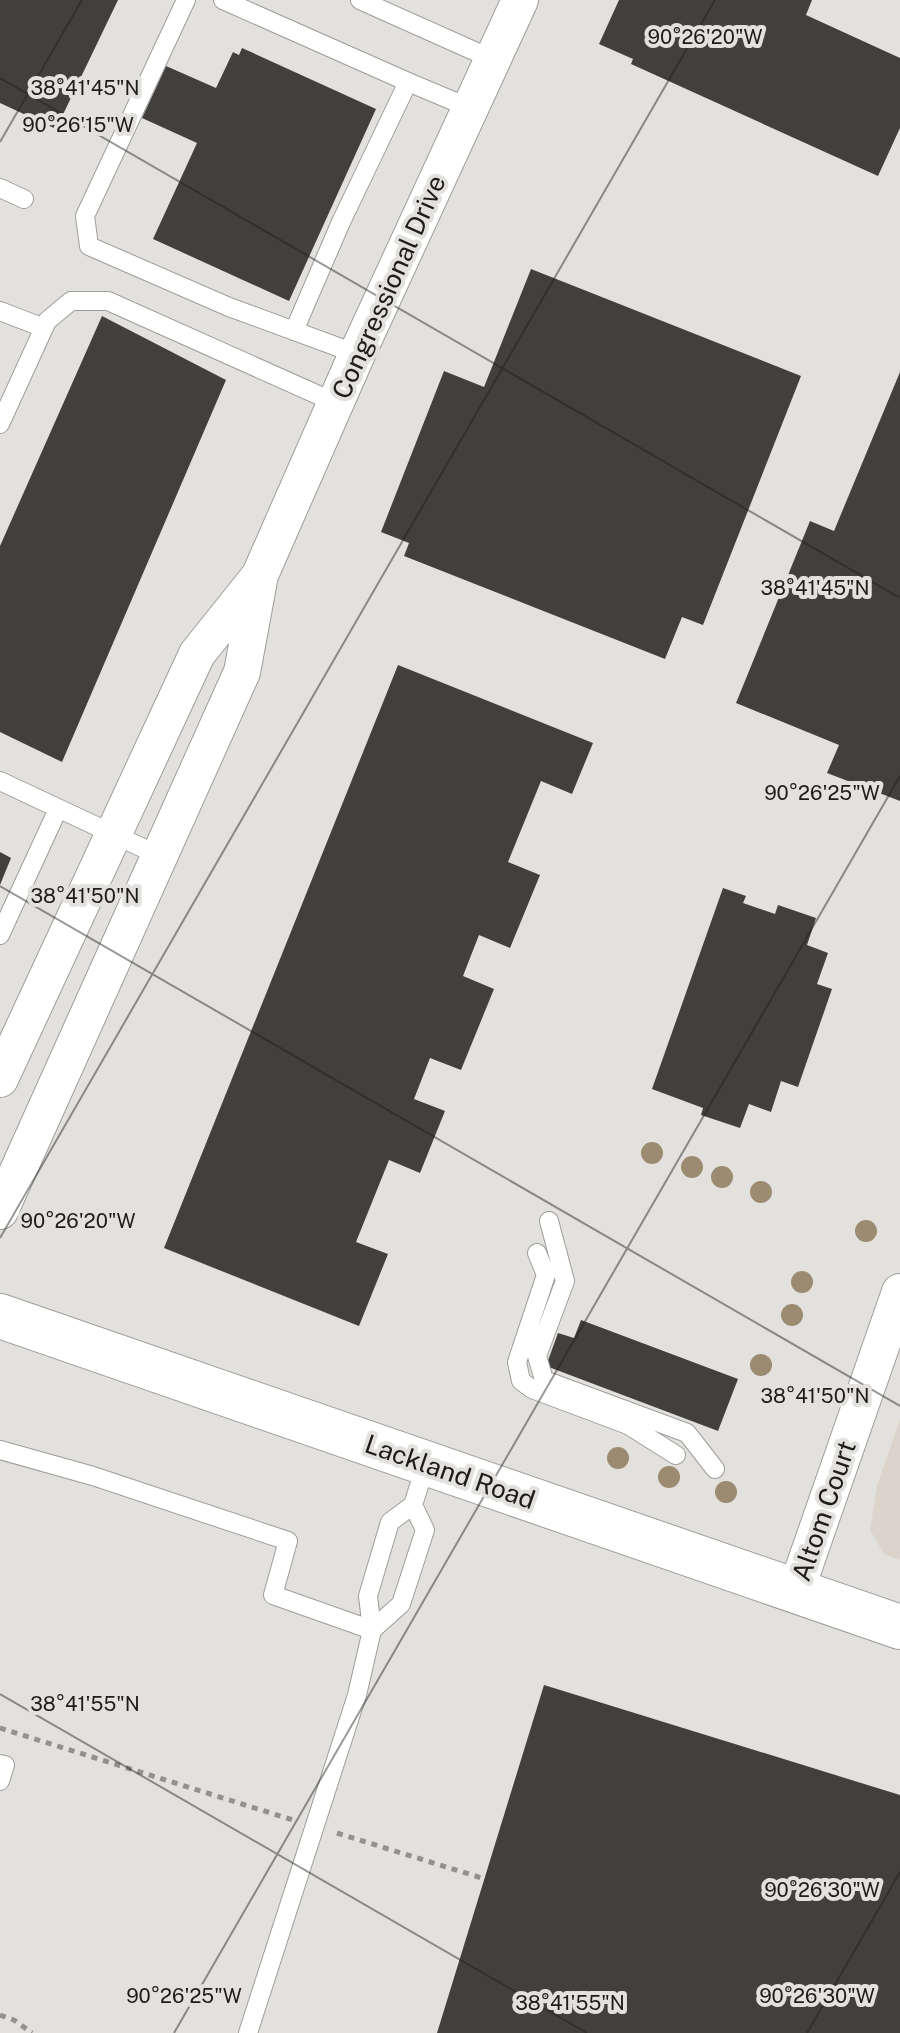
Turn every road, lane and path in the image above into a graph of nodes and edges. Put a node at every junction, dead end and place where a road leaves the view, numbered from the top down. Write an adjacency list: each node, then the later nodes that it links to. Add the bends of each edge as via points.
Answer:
1 (186, 0): 12 (lane, via 85,216 89,246)
2 (223, 0): 6 (lane)
3 (360, 0): 5 (lane)
4 (520, 0): 5 (street, Congressional Drive)
5 (492, 59): 7 (street, Congressional Drive)
6 (408, 82): 7 (lane); 12 (lane)
7 (470, 108): 13 (street, Congressional Drive)
8 (0, 188): 9 (lane)
9 (24, 199)
10 (0, 311): 11 (lane)
11 (44, 328): 14 (lane, via 71,301 108,301); 15 (lane)
12 (294, 331): 13 (lane)
13 (357, 354): 14 (street, Congressional Drive)
14 (336, 403): 16 (street, Congressional Drive)
15 (0, 424)
16 (260, 575): 19 (street, Congressional Drive, via 197,654); 20 (street, Congressional Drive, via 242,672)
17 (0, 781): 18 (lane)
18 (58, 809): 19 (lane); 21 (lane)
19 (113, 835): 20 (lane); 22 (street, Congressional Drive)
20 (160, 856): 23 (street, Congressional Drive)
21 (0, 935)
22 (0, 1079)
23 (0, 1211)
24 (549, 1221): 31 (lane, via 565,1281 537,1356 544,1380 687,1433)
25 (537, 1253): 29 (lane, via 546,1275 517,1362 521,1381 628,1425)
26 (900, 1292): 33 (street, Altom Court)
27 (0, 1316): 30 (street, Lackland Road)
28 (0, 1450): 35 (lane, via 288,1541 273,1595)
29 (676, 1455)
30 (426, 1464): 32 (lane); 33 (street, Lackland Road)
31 (715, 1469)
32 (413, 1505): 35 (lane, via 390,1522 368,1596); 35 (lane, via 425,1530 401,1604)
33 (795, 1593): 34 (street, Lackland Road)
34 (900, 1627)
35 (372, 1630): 39 (lane)
36 (0, 1728): 39 (path)
37 (0, 1764): 38 (lane, via 5,1765)
38 (0, 1781)
39 (316, 1827): 40 (path); 43 (lane)
40 (485, 1879)
41 (0, 2015): 42 (path)
42 (32, 2033)
43 (248, 2033)

